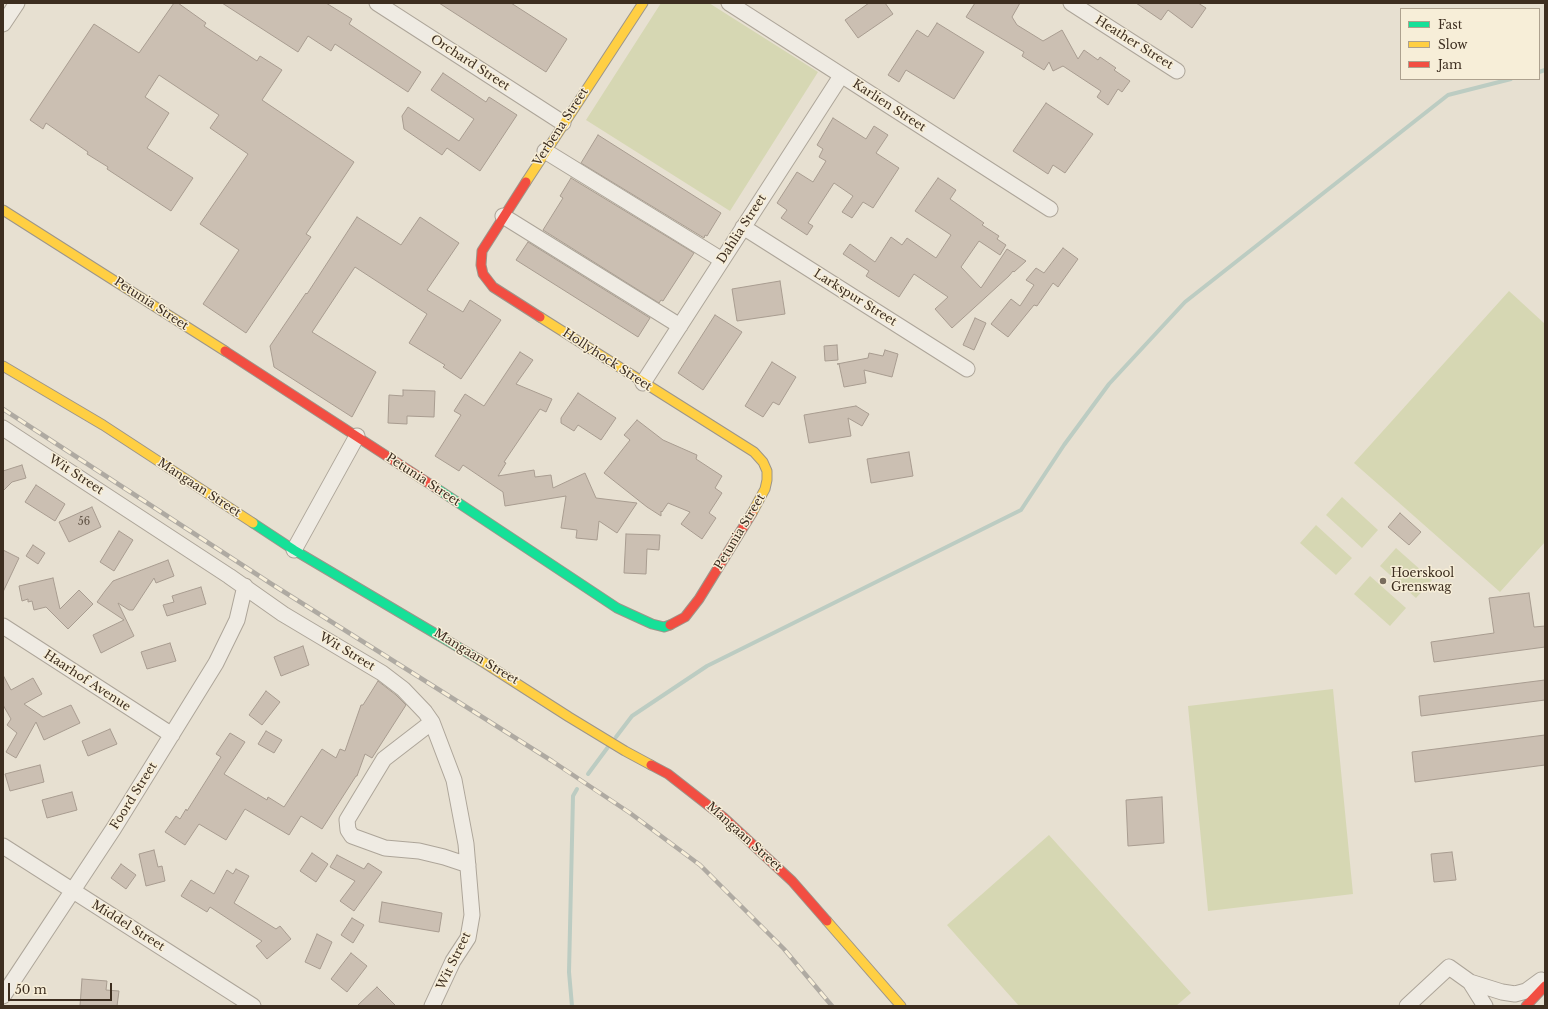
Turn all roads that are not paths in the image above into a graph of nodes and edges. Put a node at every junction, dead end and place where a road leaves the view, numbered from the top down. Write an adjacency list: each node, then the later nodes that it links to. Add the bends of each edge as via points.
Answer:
1 (17, 3): 6 (street)
2 (377, 3): 9 (street, Orchard Street)
3 (643, 3): 9 (street, Verbena Street)
4 (729, 3): 8 (street, Karlien Street)
5 (1071, 3): 7 (street, Heather Street)
6 (3, 24)
7 (1177, 70)
8 (841, 76): 11 (street, Karlien Street); 14 (street, Dahlia Street)
9 (563, 123): 10 (street, Verbena Street)
10 (545, 151): 13 (street, Verbena Street); 16 (street)
11 (1050, 209)
12 (3, 210): 22 (street, Petunia Street)
13 (503, 216): 15 (street, Verbena Street); 17 (street)
14 (743, 227): 16 (street, Dahlia Street); 19 (street, Larkspur Street)
15 (482, 252): 20 (street, Hollyhock Street, via 483,274 493,286)
16 (722, 260): 17 (street, Dahlia Street)
17 (680, 326): 20 (street, Dahlia Street)
18 (3, 366): 24 (street, Mangaan Street, via 103,426)
19 (967, 369)
20 (643, 383): 23 (street, Hollyhock Street)
21 (3, 428): 25 (street, Wit Street)
22 (357, 436): 23 (street, Petunia Street, via 617,608 637,619 664,627 685,617 699,599 766,489 767,471); 24 (street)
23 (754, 452)
24 (294, 550): 38 (street, Mangaan Street, via 445,638 625,751 668,774 757,846 792,880)
25 (245, 586): 27 (street, Wit Street, via 283,614 382,673 417,702); 28 (street, Foord Street, via 237,620 216,663)
26 (3, 626): 28 (street, Haarhof Avenue)
27 (432, 722): 30 (street, Wit Street, via 454,780); 30 (street, via 384,759 347,820 348,830 352,836 385,848 444,857)
28 (172, 735): 31 (street, Foord Street)
29 (3, 846): 31 (street, Middel Street)
30 (468, 865): 37 (street, Wit Street, via 472,915 468,938 452,962)
31 (72, 891): 35 (street, Foord Street); 36 (street, Middel Street)
32 (1545, 978): 33 (street, via 1526,991 1515,994)
33 (1470, 982): 39 (street, via 1449,967); 40 (street)
34 (1545, 986): 41 (street)
35 (3, 996)
36 (253, 1006)
37 (432, 1006)
38 (901, 1006)
39 (1408, 1006)
40 (1485, 1006)
41 (1526, 1006)

